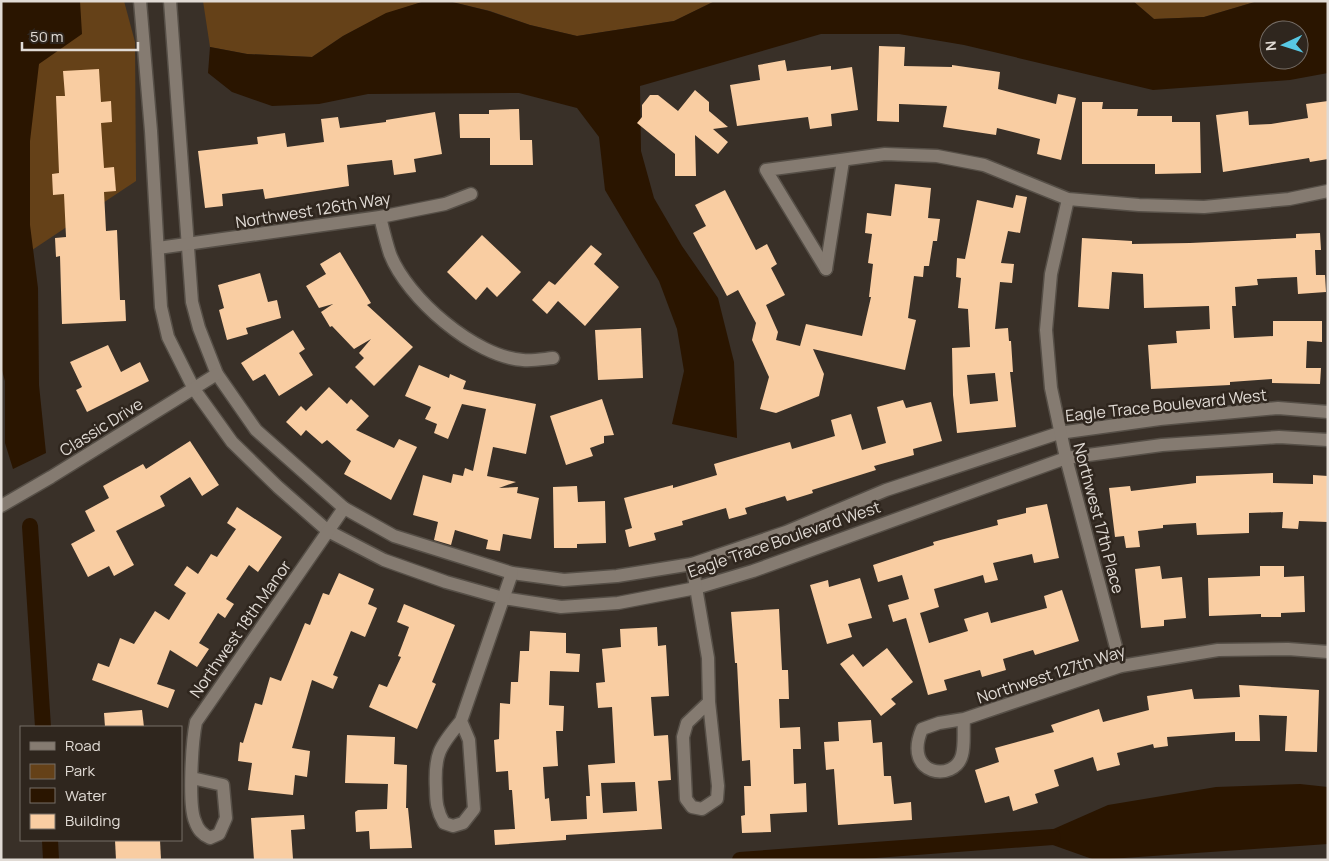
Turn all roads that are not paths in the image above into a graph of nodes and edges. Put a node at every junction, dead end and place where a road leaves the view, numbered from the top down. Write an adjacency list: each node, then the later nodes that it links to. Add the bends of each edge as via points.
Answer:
1 (140, 1): 9 (street, Eagle Trace Boulevard West)
2 (170, 1): 8 (street, Eagle Trace Boulevard West)
3 (843, 161): 3 (street, via 766,170 826,269); 6 (street, via 885,154 937,156 984,165)
4 (1328, 191): 6 (street, via 1289,199 1204,207 1139,206)
5 (471, 194): 7 (street, Northwest 126th Way, via 445,204)
6 (1068, 199): 14 (street, Northwest 17th Place, via 1050,274 1046,330)
7 (380, 217): 8 (street, Northwest 126th Way); 10 (street, via 390,254 403,278 424,304 448,325 480,346 506,357 522,360)
8 (187, 245): 9 (street, Northwest 126th Way); 11 (street, Eagle Trace Boulevard West, via 192,302)
9 (158, 248): 12 (street, Eagle Trace Boulevard West, via 161,308 168,337)
10 (553, 358)
11 (217, 374): 12 (street, Classic Drive); 18 (street, Eagle Trace Boulevard West, via 256,430)
12 (194, 389): 17 (street, Classic Drive); 19 (street, Eagle Trace Boulevard West, via 232,442)
13 (1328, 412): 14 (street, Eagle Trace Boulevard West, via 1278,408)
14 (1059, 433): 16 (street, Northwest 17th Place); 20 (street, Eagle Trace Boulevard West, via 886,490 786,532)
15 (1328, 440): 16 (street, Eagle Trace Boulevard West, via 1279,437 1162,445)
16 (1066, 458): 22 (street, Eagle Trace Boulevard West, via 753,571); 25 (street, Northwest 17th Place)
17 (1, 506)
18 (344, 508): 19 (street, Northwest 18th Manor); 21 (street, Eagle Trace Boulevard West, via 394,536)
19 (328, 531): 23 (street, Eagle Trace Boulevard West, via 384,560); 29 (street, Northwest 18th Manor, via 196,722 192,741)
20 (692, 564): 21 (street, Eagle Trace Boulevard West, via 617,576 564,580); 22 (street)
21 (512, 573): 23 (street)
22 (696, 588): 23 (street, Eagle Trace Boulevard West, via 618,602 561,606); 26 (street, via 708,658)
23 (503, 598): 28 (street)
24 (1328, 652): 25 (street, Northwest 127th Way, via 1218,650)
25 (1121, 666): 27 (street, Northwest 127th Way)
26 (708, 702): 26 (street, via 686,723 683,737 686,798 692,807 702,808 716,799 718,786)
27 (964, 719): 27 (street, Northwest 127th Way, via 922,729 916,742 918,758 927,769 940,773 954,767 962,756)
28 (461, 721): 28 (street, via 445,740 435,763 437,810 444,823 453,826 464,823 474,808 469,740)
29 (192, 778): 29 (street, Northwest 18th Manor, via 194,819 201,834 210,838 220,834 226,818 223,785)

